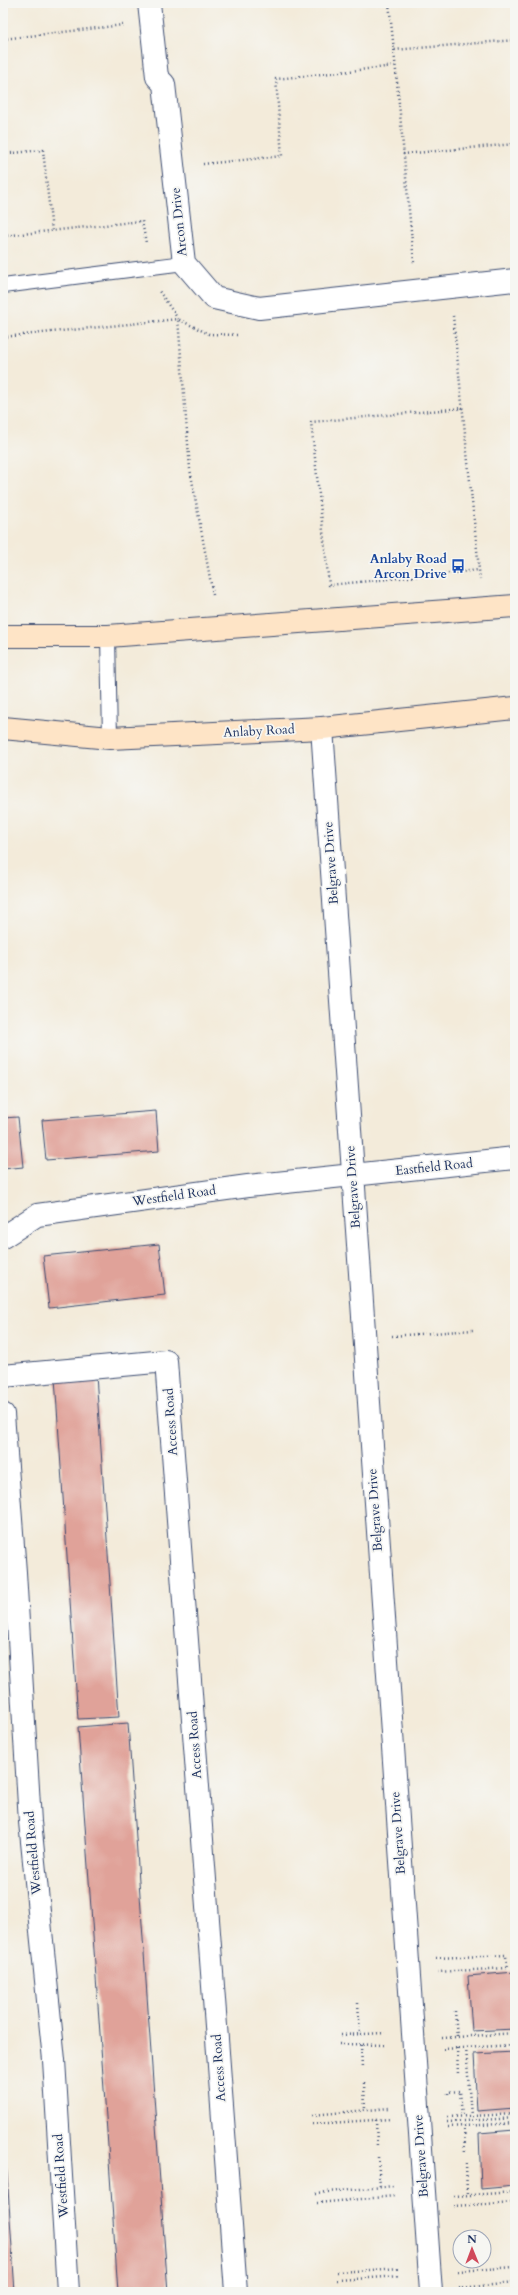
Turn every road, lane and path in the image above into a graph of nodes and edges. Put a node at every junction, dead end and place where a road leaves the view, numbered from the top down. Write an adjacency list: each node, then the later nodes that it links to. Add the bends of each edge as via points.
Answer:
1 (388, 3): 5 (path)
2 (150, 12): 3 (path); 10 (street, Arcon Drive, via 157,77 164,84)
3 (3, 39)
4 (515, 40): 5 (path)
5 (394, 50): 6 (path)
6 (395, 66): 9 (path); 10 (path, via 276,79 282,156)
7 (515, 144): 9 (path)
8 (3, 154): 11 (path, via 42,150)
9 (404, 154): 18 (path)
10 (173, 167): 13 (street, Arcon Drive)
11 (52, 231): 12 (path); 14 (path, via 142,221)
12 (3, 236)
13 (184, 263): 14 (lane); 18 (street, Arcon Drive, via 214,298 259,308)
14 (150, 267): 16 (lane); 19 (path, via 157,289)
15 (515, 280): 17 (street, Arcon Drive)
16 (3, 286)
17 (451, 287): 18 (street, Arcon Drive); 22 (path)
18 (416, 291)
19 (178, 318): 20 (path, via 209,334); 21 (path); 24 (path, via 190,469)
20 (242, 334)
21 (3, 337)
22 (463, 408): 23 (path); 23 (path, via 311,422 329,585)
23 (479, 570): 26 (path)
24 (213, 595)
25 (515, 606): 26 (main road)
26 (483, 608): 28 (main road)
27 (3, 636): 28 (main road)
28 (108, 636): 32 (lane)
29 (515, 708): 31 (main road, Anlaby Road)
30 (3, 728): 32 (main road, Anlaby Road)
31 (322, 728): 32 (main road, Anlaby Road); 34 (street, Belgrave Drive)
32 (110, 738)
33 (515, 1158): 34 (street, Eastfield Road)
34 (353, 1175): 35 (street, Westfield Road, via 248,1186 37,1215); 100 (street, Belgrave Drive)
35 (3, 1238)
36 (473, 1330): 37 (path)
37 (384, 1336)
38 (3, 1376): 99 (street, Access Road, via 166,1361)
39 (3, 1414): 98 (street, Westfield Road, via 30,1822 54,2060)
40 (432, 1958): 41 (path, via 506,1955 507,1968)
41 (433, 1972)
42 (358, 2003): 46 (path)
43 (455, 2011): 48 (path)
44 (385, 2033): 46 (path)
45 (515, 2033): 48 (path)
46 (360, 2034): 47 (path)
47 (341, 2035)
48 (457, 2037): 49 (path)
49 (436, 2038)
50 (339, 2044): 51 (path)
51 (361, 2045): 52 (path); 57 (path)
52 (386, 2045)
53 (515, 2045): 55 (path)
54 (457, 2048): 55 (path); 56 (path); 58 (path)
55 (466, 2048): 66 (path)
56 (437, 2049)
57 (362, 2068)
58 (458, 2074)
59 (364, 2084): 62 (path)
60 (448, 2098): 65 (path, via 448,2092 460,2091)
61 (390, 2108): 62 (path)
62 (365, 2110): 64 (path)
63 (515, 2114): 66 (path)
64 (312, 2115)
65 (462, 2116): 66 (path); 67 (path)
66 (471, 2116)
67 (446, 2117)
68 (515, 2118): 71 (path)
69 (391, 2119): 70 (path)
70 (376, 2120): 73 (path); 76 (path)
71 (442, 2122)
72 (515, 2123): 74 (path)
73 (312, 2124)
74 (464, 2126): 75 (path); 77 (path)
75 (442, 2128)
76 (377, 2146)
77 (465, 2154)
78 (378, 2157): 81 (path)
79 (466, 2164): 84 (path)
80 (395, 2186): 81 (path)
81 (380, 2187): 83 (path)
82 (515, 2192): 84 (path)
83 (316, 2193)
84 (467, 2195): 86 (path)
85 (396, 2196): 88 (path)
86 (446, 2196)
87 (515, 2202): 89 (path)
88 (317, 2203)
89 (448, 2207)
90 (515, 2267): 92 (path)
91 (400, 2268): 93 (path)
92 (452, 2271)
93 (337, 2272)
94 (401, 2276): 95 (path)
95 (337, 2280)
96 (515, 2283): 97 (path)
97 (453, 2288)
98 (68, 2292)
99 (236, 2292)
100 (431, 2292)

